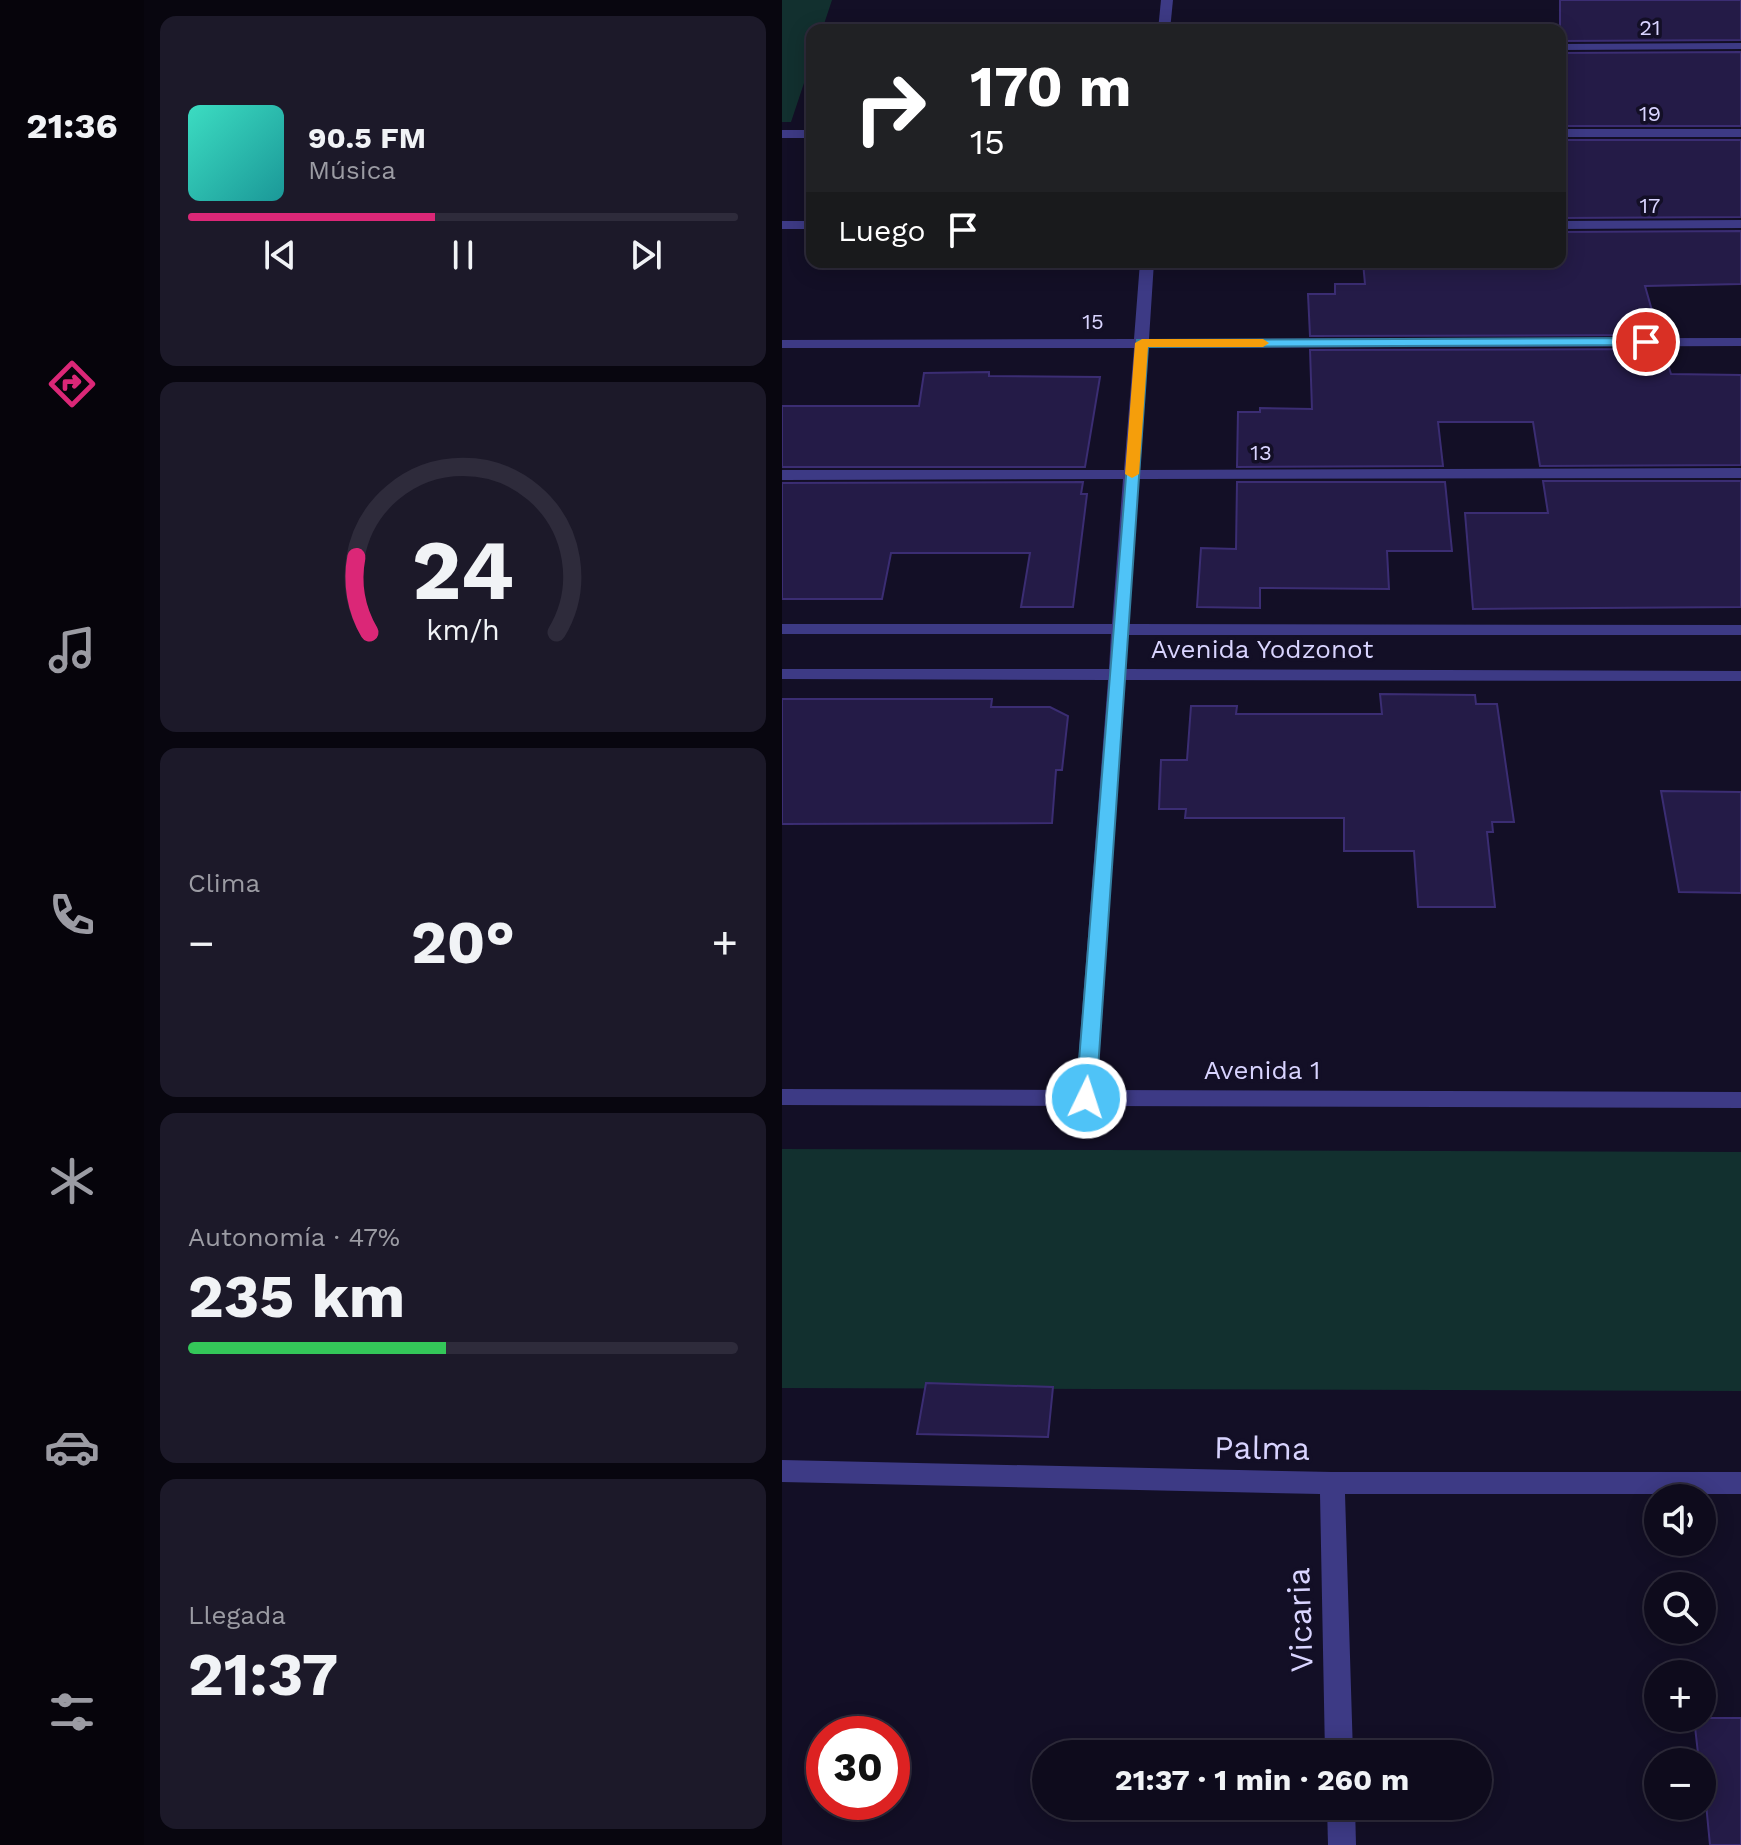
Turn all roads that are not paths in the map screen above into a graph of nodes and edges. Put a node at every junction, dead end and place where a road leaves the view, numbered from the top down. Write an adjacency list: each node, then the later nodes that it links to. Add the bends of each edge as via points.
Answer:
1 (1167, 0): 2 (street)
2 (1165, 24)
3 (1741, 46): 4 (street, 21)
4 (1566, 47)
5 (1566, 133): 6 (street, 19)
6 (1741, 133)
7 (782, 134): 8 (street)
8 (806, 134)
9 (1741, 224): 12 (street, 17)
10 (782, 225): 11 (street)
11 (806, 225)
12 (1566, 225)
13 (1147, 268): 15 (street)
14 (1741, 342): 15 (street, 15)
15 (1142, 343): 16 (street, 15); 18 (street)
16 (782, 344)
17 (1741, 473): 18 (street, 13)
18 (1132, 474): 19 (street, 13); 21 (street)
19 (782, 475)
20 (782, 629): 21 (street, Avenida Yodzonot)
21 (1120, 629): 22 (street, Avenida Yodzonot); 24 (street)
22 (1741, 630)
23 (782, 674): 24 (street, Avenida Yodzonot)
24 (1117, 675): 25 (street, Avenida Yodzonot); 27 (street)
25 (1741, 676)
26 (782, 1097): 27 (street, Avenida 1)
27 (1086, 1098): 28 (street, Avenida 1)
28 (1741, 1100)
29 (782, 1471): 30 (street, Palma)
30 (1332, 1483): 31 (street, Palma); 32 (street, Vicaria)
31 (1741, 1483)
32 (1339, 1740)
33 (1341, 1820): 34 (street)
34 (1342, 1845)

